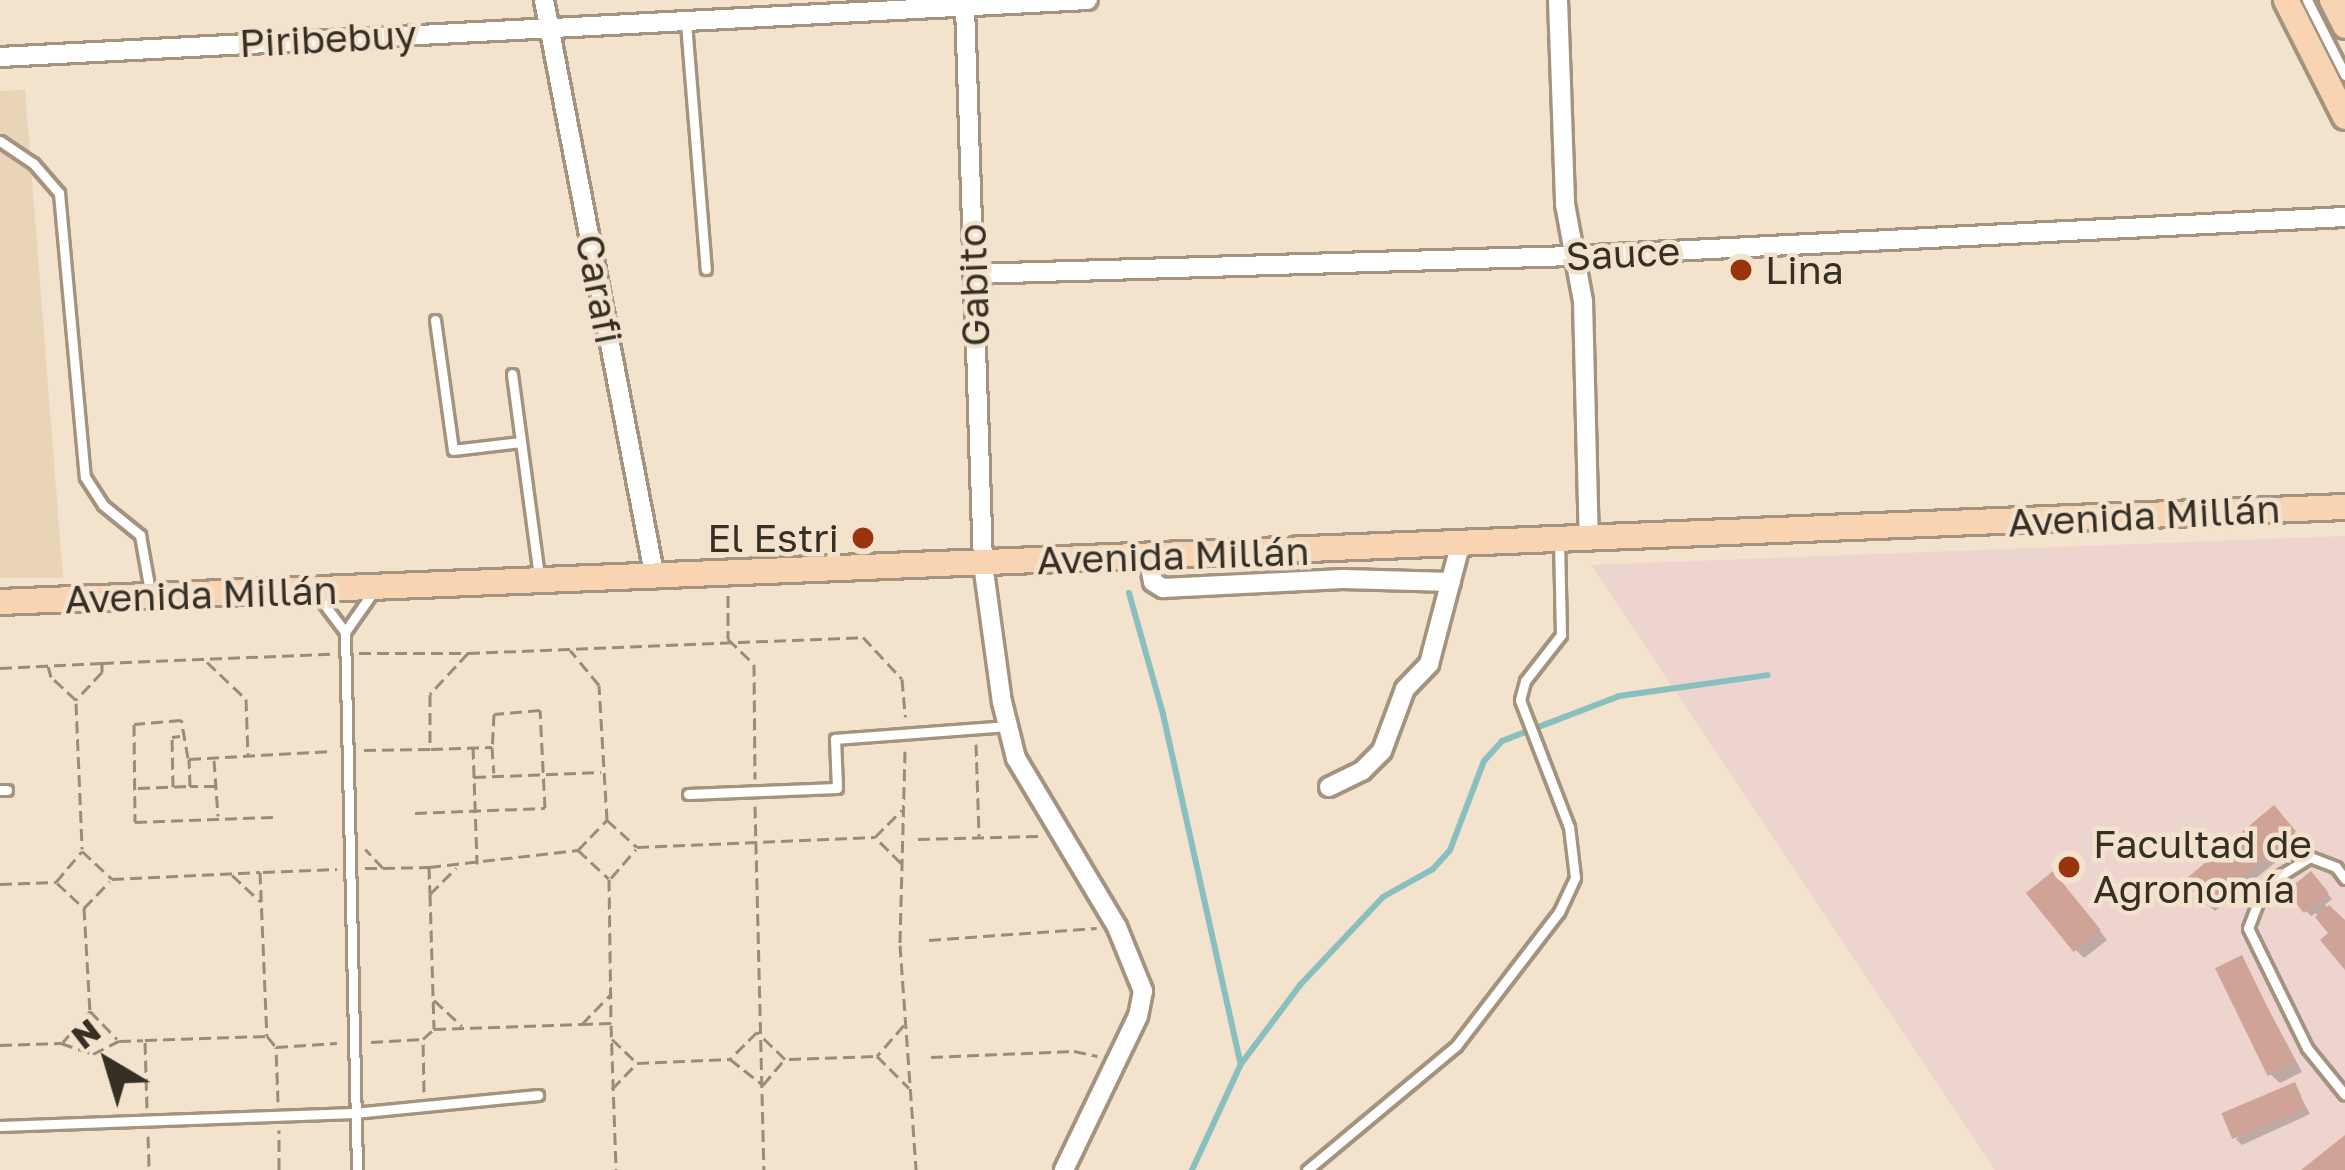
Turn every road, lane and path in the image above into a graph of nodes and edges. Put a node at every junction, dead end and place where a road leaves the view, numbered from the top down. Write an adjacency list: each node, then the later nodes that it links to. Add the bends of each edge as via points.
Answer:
1 (544, 0): 10 (street, Carafi)
2 (1088, 0): 7 (street, Piribebuy)
3 (1558, 0): 16 (street)
4 (2286, 0): 13 (main road)
5 (2307, 0): 12 (lane)
6 (2332, 0): 9 (main road)
7 (964, 6): 8 (street, Piribebuy); 18 (street, Gabito)
8 (686, 21): 10 (street, Piribebuy); 17 (lane)
9 (2345, 26)
10 (549, 28): 11 (street, Piribebuy); 29 (street, Carafi)
11 (0, 57)
12 (2345, 75)
13 (2345, 118)
14 (0, 140): 34 (lane, via 59,193 85,476 103,506 140,535)
15 (2345, 217): 16 (street, Sauce)
16 (1572, 256): 18 (street, Sauce); 23 (street, via 1583,301)
17 (706, 269)
18 (973, 274): 27 (street, Gabito)
19 (435, 320): 21 (lane, via 453,450)
20 (512, 374): 21 (lane)
21 (521, 442): 30 (lane)
22 (2345, 508): 23 (main road, Avenida Millán)
23 (1589, 541): 24 (main road, Avenida Millán)
24 (1559, 542): 25 (main road, Avenida Millán); 134 (lane, via 1561,635 1522,687 1526,724 1569,827 1575,877 1558,912 1456,1046)
25 (1460, 545): 26 (main road, Avenida Millán); 31 (street)
26 (1148, 556): 27 (main road, Avenida Millán); 31 (street, via 1153,582 1163,588)
27 (983, 564): 28 (main road, Avenida Millán); 46 (street, Gabito)
28 (728, 575): 29 (main road, Avenida Millán); 37 (path)
29 (655, 578): 30 (main road, Avenida Millán)
30 (540, 582): 32 (main road, Avenida Millán)
31 (1451, 582): 64 (street, via 1430,664 1405,689 1382,752)
32 (375, 590): 33 (main road, Avenida Millán); 36 (lane)
33 (314, 591): 34 (main road, Avenida Millán); 36 (lane)
34 (151, 597): 35 (main road, Avenida Millán)
35 (0, 602)
36 (345, 632): 40 (lane)
37 (728, 639): 38 (path); 48 (path, via 863,637 902,680); 66 (path, via 754,664)
38 (570, 649): 39 (path); 58 (path, via 599,685)
39 (469, 652): 40 (path); 52 (path, via 430,694)
40 (346, 653): 41 (path); 53 (lane)
41 (205, 660): 42 (path); 54 (path, via 247,699)
42 (102, 663): 43 (path); 45 (path, via 101,675)
43 (48, 666): 44 (path); 45 (path)
44 (0, 668)
45 (76, 700): 80 (path)
46 (1008, 726): 47 (lane); 74 (street, Gabito, via 1016,758)
47 (976, 729): 48 (lane); 76 (path)
48 (906, 733): 66 (lane, via 835,739 837,788); 68 (path)
49 (183, 736): 56 (path); 63 (path, via 172,737); 65 (path, via 181,721 134,724)
50 (472, 747): 51 (path); 52 (path); 60 (path)
51 (492, 747): 57 (path, via 494,714 540,710); 59 (path)
52 (430, 749): 53 (path)
53 (344, 751): 54 (path); 86 (lane)
54 (248, 757): 55 (path)
55 (214, 758): 56 (path); 61 (path)
56 (189, 759): 62 (path)
57 (544, 772): 58 (path); 59 (path); 69 (path, via 545,808)
58 (603, 772): 73 (path)
59 (494, 776): 60 (path)
60 (474, 777): 69 (path)
61 (216, 785): 62 (path); 72 (path)
62 (190, 786): 63 (path)
63 (173, 787): 65 (path)
64 (1329, 787)
65 (135, 788): 72 (path, via 136,822)
66 (755, 790): 67 (lane); 78 (path)
67 (688, 794)
68 (904, 808): 75 (path); 82 (path)
69 (475, 812): 70 (path); 84 (path)
70 (415, 813)
71 (272, 817): 72 (path)
72 (219, 818)
73 (607, 820): 79 (path); 81 (path)
74 (1063, 835): 76 (path); 98 (street, Gabito)
75 (875, 837): 78 (path); 82 (path)
76 (980, 838): 77 (path)
77 (918, 839)
78 (755, 843): 79 (path); 108 (path)
79 (637, 848): 91 (path)
80 (82, 850): 90 (path); 93 (path)
81 (578, 850): 84 (path); 91 (path)
82 (902, 864): 105 (path)
83 (458, 866): 84 (path); 85 (path); 95 (path)
84 (477, 866)
85 (429, 867): 87 (path); 95 (path)
86 (348, 868): 88 (path); 114 (lane)
87 (383, 868)
88 (260, 872): 89 (path); 96 (path)
89 (231, 874): 90 (path); 96 (path)
90 (112, 879): 97 (path)
91 (609, 879): 100 (path)
92 (2345, 879): 128 (lane, via 2310,856 2260,897 2248,928 2306,1048)
93 (56, 882): 94 (path); 97 (path)
94 (0, 884)
95 (430, 894): 101 (path)
96 (261, 902): 109 (path)
97 (84, 908): 102 (path)
98 (1117, 927): 99 (path); 122 (street, Gabito, via 1143,991)
99 (929, 940)
100 (611, 994): 103 (path); 104 (path)
101 (433, 999): 106 (path); 107 (path)
102 (90, 1011): 113 (path); 115 (path)
103 (611, 1023): 104 (path); 110 (path)
104 (582, 1024): 106 (path)
105 (906, 1024): 118 (path); 126 (path)
106 (463, 1028): 107 (path)
107 (434, 1029): 112 (path)
108 (757, 1032): 120 (path); 121 (path); 124 (path)
109 (267, 1036): 111 (path); 117 (path)
110 (612, 1039): 123 (path); 125 (path)
111 (145, 1040): 113 (path); 132 (path)
112 (423, 1040): 114 (path); 129 (path)
113 (119, 1041): 115 (path, via 93,1054)
114 (351, 1042): 117 (path); 130 (lane)
115 (61, 1043): 116 (path)
116 (0, 1046)
117 (276, 1047): 131 (path)
118 (877, 1056): 121 (path); 126 (path)
119 (931, 1057): 122 (path, via 1074,1051)
120 (730, 1059): 123 (path); 124 (path)
121 (785, 1059): 124 (path)
122 (1116, 1060): 141 (street, Gabito)
123 (637, 1063): 125 (path)
124 (764, 1085): 139 (path)
125 (612, 1088): 138 (path)
126 (910, 1089): 140 (path)
127 (538, 1095): 129 (lane)
128 (2345, 1095)
129 (424, 1106): 130 (lane)
130 (354, 1113): 131 (lane); 137 (lane)
131 (279, 1116): 132 (lane); 136 (path)
132 (148, 1123): 133 (lane); 135 (path)
133 (0, 1126)
134 (1310, 1168)
135 (149, 1170)
136 (278, 1170)
137 (357, 1170)
138 (616, 1170)
139 (764, 1170)
140 (916, 1170)
141 (1064, 1170)

